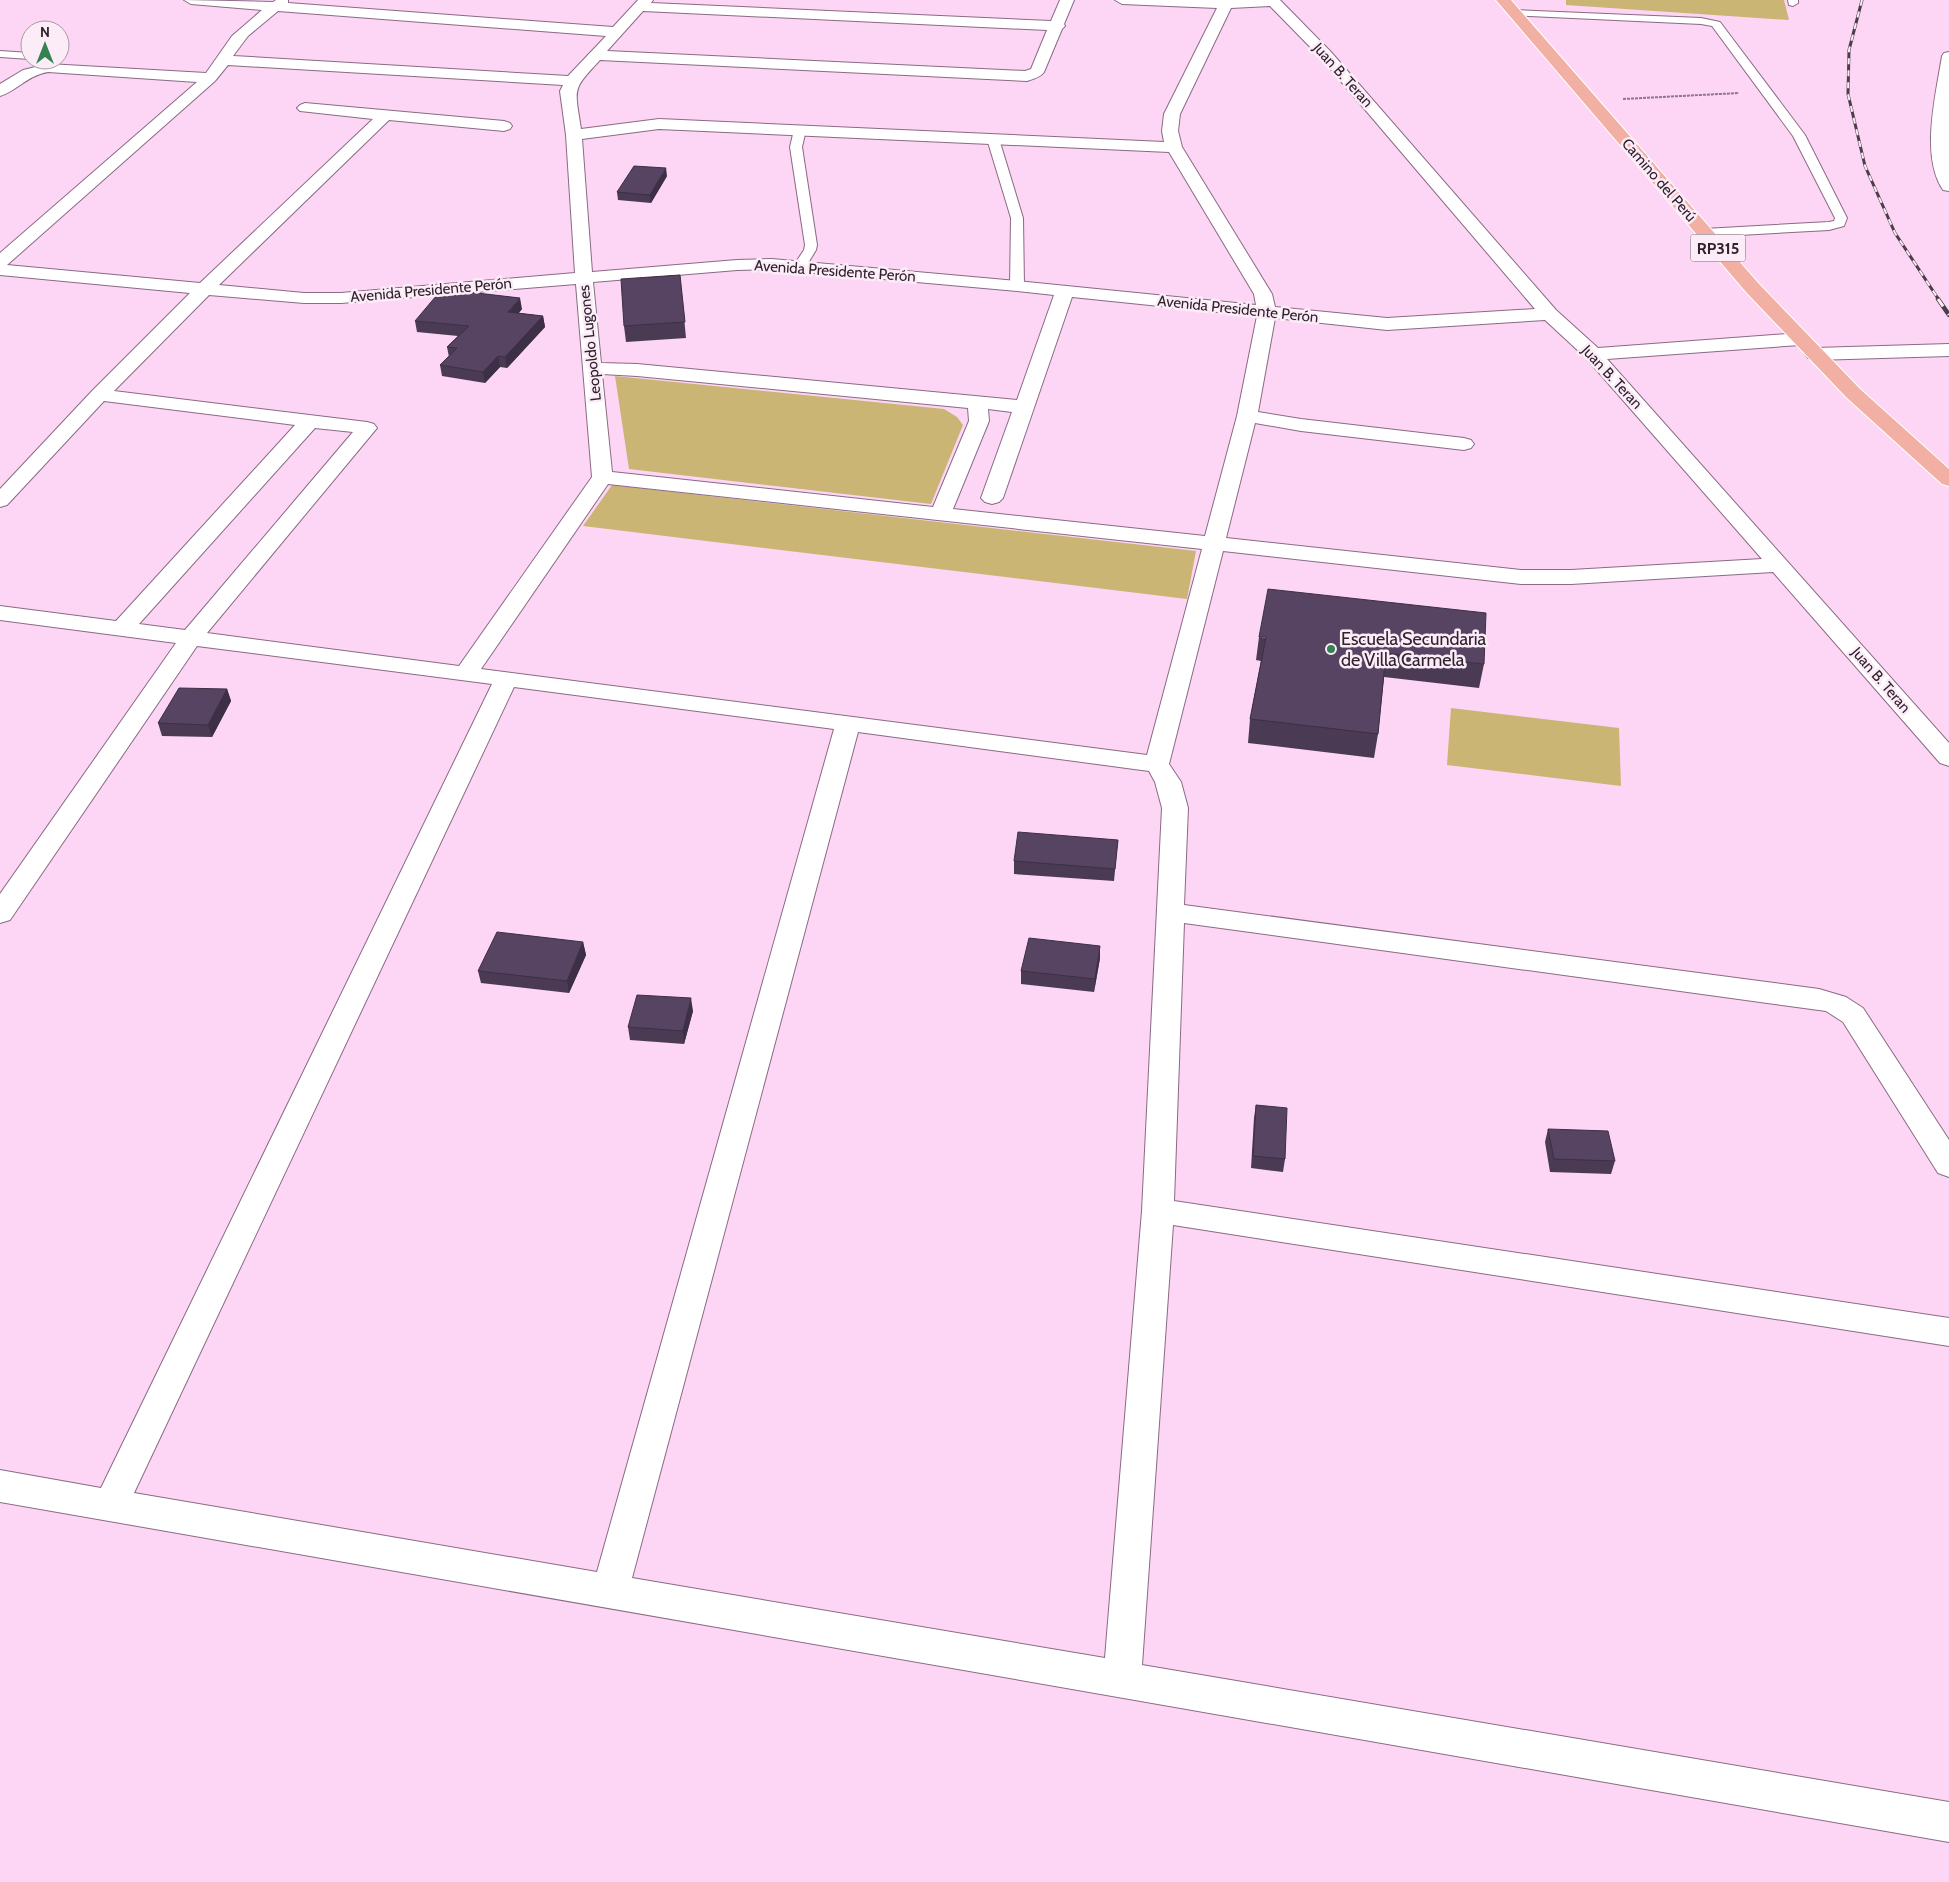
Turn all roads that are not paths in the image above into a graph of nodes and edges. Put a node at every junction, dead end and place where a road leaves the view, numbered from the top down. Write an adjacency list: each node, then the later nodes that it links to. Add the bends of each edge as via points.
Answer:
1 (191, 0): 5 (street)
2 (1067, 0): 9 (street)
3 (1122, 0): 7 (street)
4 (1272, 1): 7 (street); 36 (street, Juan B. Teran, via 1326,55)
5 (280, 3): 10 (street); 15 (street, via 234,44)
6 (643, 3): 9 (street); 10 (street)
7 (1226, 4): 25 (street, via 1172,114 1169,137)
8 (1508, 6): 27 (main road, Camino del Perú / RP315); 27 (lane, via 1716,24 1799,135 1841,218 1840,223 1829,226)
9 (1058, 26): 13 (street, via 1037,72 1026,76)
10 (616, 32): 13 (street)
11 (0, 54): 12 (lane)
12 (20, 55)
13 (595, 55): 17 (street)
14 (1949, 56): 26 (street, via 1940,139 1941,162)
15 (224, 60): 16 (street); 17 (street)
16 (210, 78): 18 (street, via 48,68 23,74); 28 (street)
17 (572, 81): 23 (street, Leopoldo Lugones, via 568,91)
18 (0, 91)
19 (305, 108): 20 (street)
20 (385, 116): 21 (street); 33 (street)
21 (504, 126)
22 (800, 130): 23 (street, via 659,124); 24 (street); 29 (lane, via 796,147 811,245)
23 (574, 135): 31 (street, Leopoldo Lugones)
24 (993, 139): 25 (street); 32 (lane, via 1017,218)
25 (1174, 147): 35 (street, via 1263,294)
26 (1949, 186)
27 (1704, 233): 37 (main road, Camino del Perú / RP315)
28 (0, 262)
29 (800, 265): 31 (street, Avenida Presidente Perón, via 737,265); 32 (street, Avenida Presidente Perón)
30 (0, 270): 33 (street, Avenida Presidente Perón)
31 (584, 278): 33 (street, Avenida Presidente Perón, via 341,298); 41 (street, Leopoldo Lugones)
32 (1017, 286): 34 (street, Avenida Presidente Perón)
33 (204, 289): 42 (street)
34 (1065, 291): 35 (street, Avenida Presidente Perón); 44 (street)
35 (1267, 312): 36 (street, Avenida Presidente Perón, via 1386,324); 45 (street)
36 (1549, 314): 39 (street, Juan B. Teran)
37 (1800, 339): 39 (street); 40 (main road, Camino del Perú / RP315)
38 (1949, 350): 40 (street)
39 (1593, 354): 54 (street, Juan B. Teran)
40 (1815, 354): 49 (main road, Camino del Perú / RP315)
41 (593, 368): 43 (street); 48 (street, Leopoldo Lugones)
42 (99, 395): 46 (street); 51 (street)
43 (978, 403): 44 (street); 52 (street, via 979,421)
44 (1025, 407): 50 (street)
45 (1247, 416): 47 (street); 53 (street)
46 (310, 421): 56 (street); 57 (street, via 367,428)
47 (1464, 444)
48 (602, 477): 52 (street); 58 (street)
49 (1949, 480)
50 (992, 498)
51 (0, 501)
52 (940, 514): 53 (street)
53 (1214, 545): 54 (street, via 1522,577); 62 (street)
54 (1778, 565): 61 (street, Juan B. Teran)
55 (0, 613): 56 (street)
56 (122, 629): 57 (street)
57 (191, 638): 58 (street); 64 (street)
58 (466, 674): 59 (street)
59 (506, 679): 60 (street); 69 (street)
60 (848, 724): 62 (street); 70 (street)
61 (1949, 758)
62 (1156, 764): 63 (street, via 1168,782 1176,808)
63 (1171, 912): 65 (street, via 1819,999 1836,1004 1852,1015); 66 (street)
64 (0, 914)
65 (1949, 1165)
66 (1158, 1211): 67 (street); 71 (street)
67 (1949, 1332)
68 (0, 1486): 69 (street)
69 (110, 1506): 70 (street)
70 (610, 1591): 71 (street)
71 (1122, 1680): 72 (street)
72 (1949, 1822)

